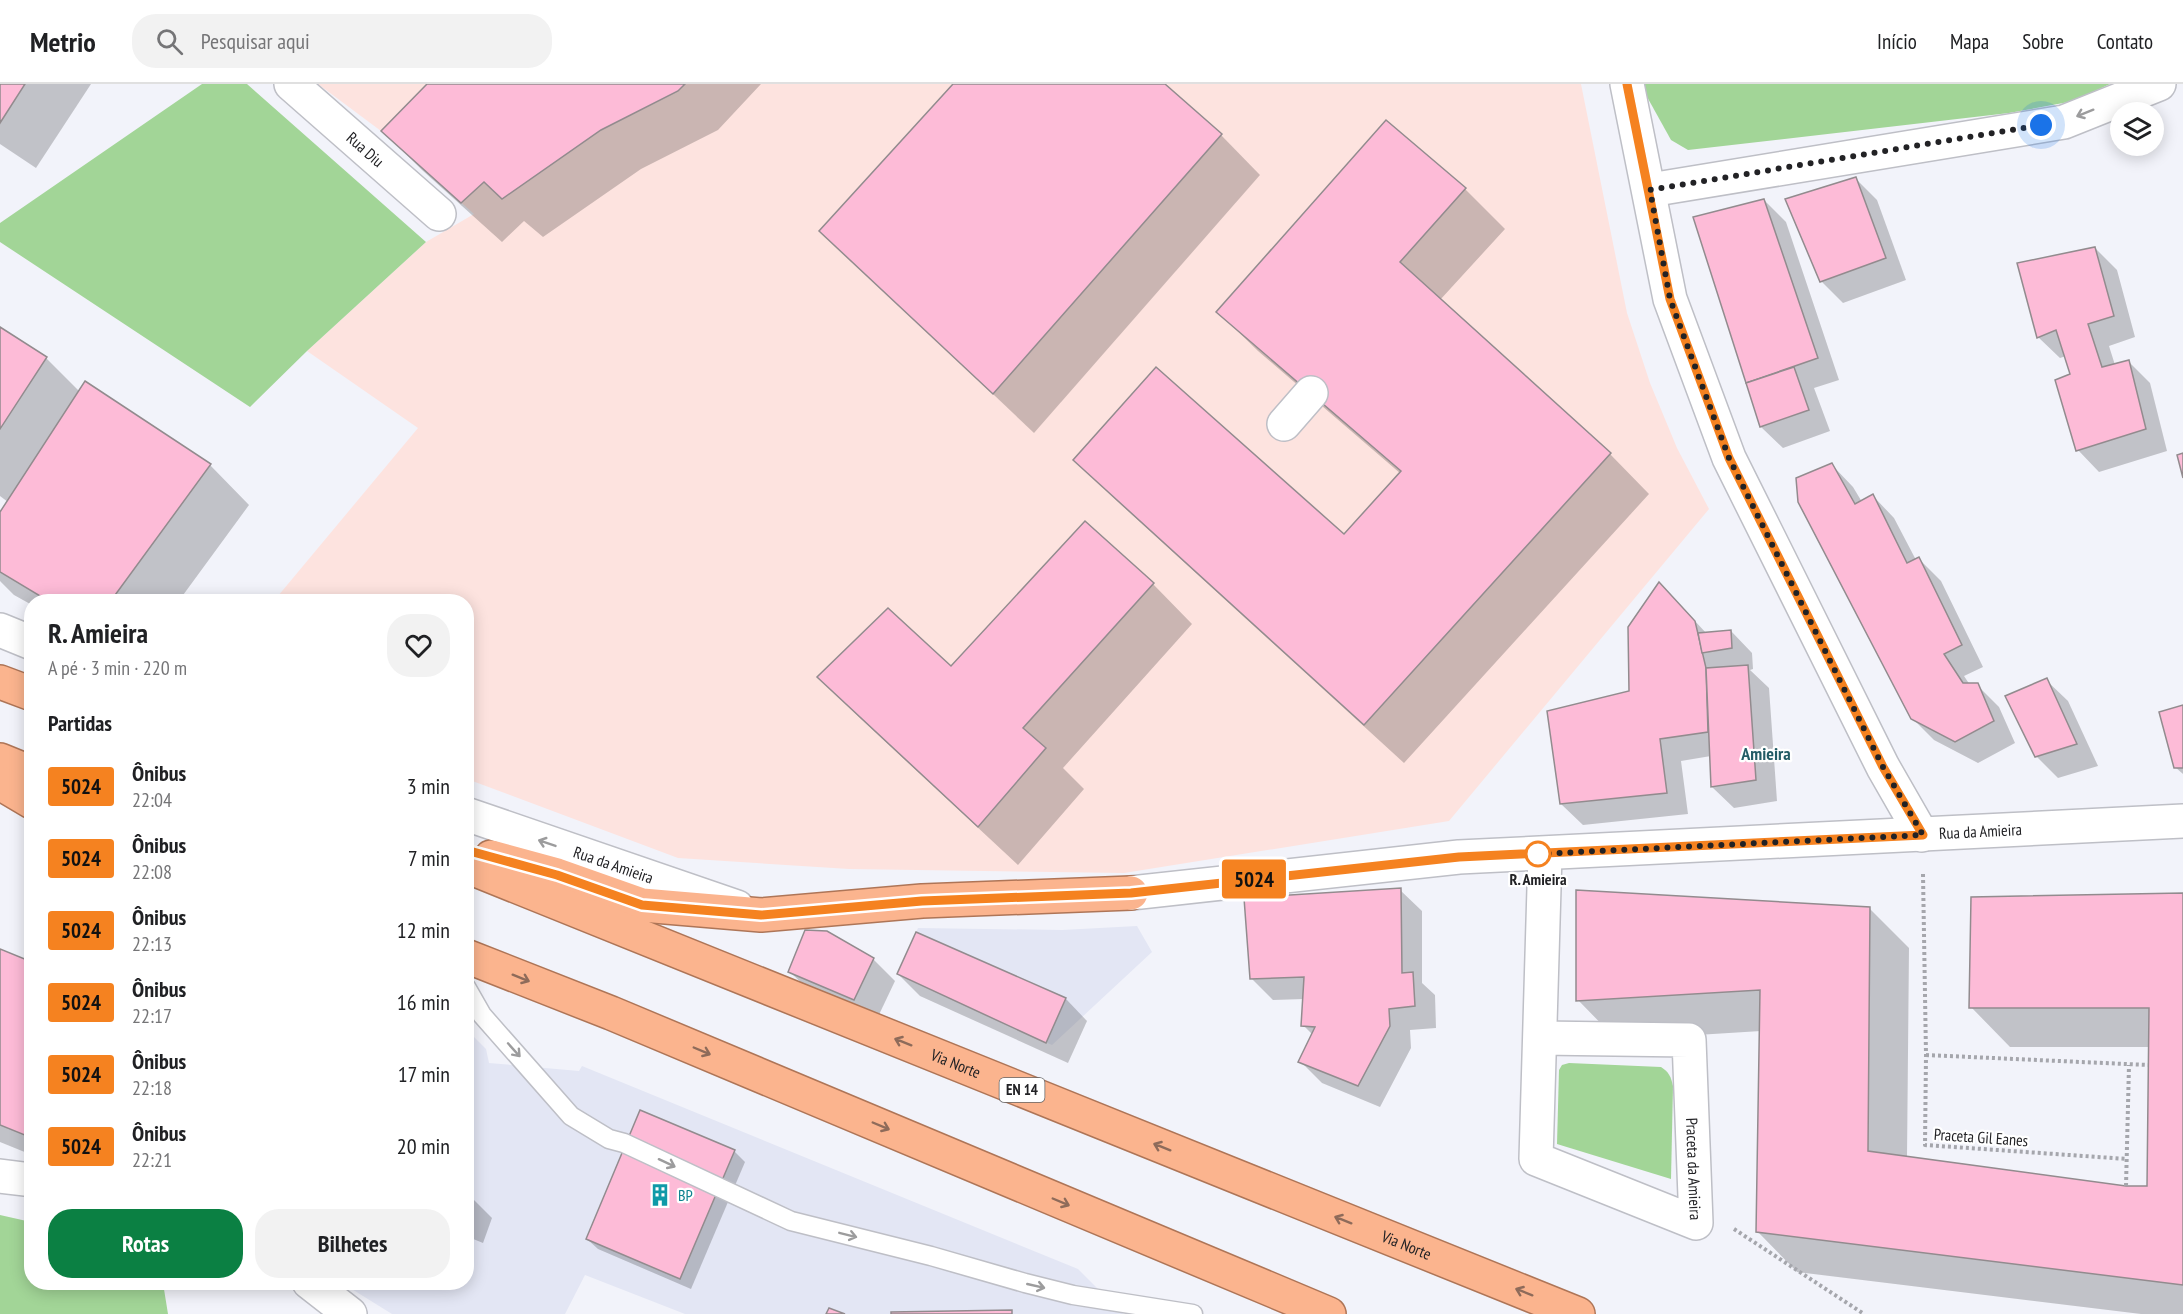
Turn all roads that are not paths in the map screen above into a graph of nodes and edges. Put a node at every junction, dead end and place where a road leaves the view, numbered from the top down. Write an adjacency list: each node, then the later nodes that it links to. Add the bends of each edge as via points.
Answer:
1 (291, 84): 5 (street, Rua Diu)
2 (1627, 84): 4 (street)
3 (2159, 84): 4 (street, one-way to 4, via 2064,122)
4 (1650, 190): 18 (street, via 1670,299 1729,458 1883,767)
5 (439, 214)
6 (1311, 393): 7 (street)
7 (1284, 424)
8 (0, 630): 9 (street)
9 (24, 640)
10 (0, 682): 11 (highway)
11 (24, 691)
12 (0, 760): 13 (highway)
13 (24, 770)
14 (0, 783): 15 (highway)
15 (24, 797)
16 (474, 817): 23 (street, Rua da Amieira, one-way to 16)
17 (2183, 821): 18 (street, Rua da Amieira)
18 (1923, 835): 20 (street, Rua da Amieira)
19 (474, 852): 23 (highway, via 557,875 642,905)
20 (1545, 854): 22 (street, Rua da Amieira, via 1459,857); 26 (street, Praceta da Amieira)
21 (474, 869): 33 (highway, Via Norte / EN 14, one-way to 21)
22 (1131, 893): 23 (highway, via 922,901)
23 (761, 915)
24 (474, 959): 32 (highway, one-way to 32)
25 (474, 1001): 31 (lane, one-way to 31, via 571,1116 609,1139 791,1221 1073,1295)
26 (1540, 1038): 26 (street, Praceta da Amieira, via 1536,1159 1696,1223 1689,1040)
27 (0, 1176): 28 (street)
28 (24, 1179)
29 (319, 1290): 30 (street)
30 (350, 1314)
31 (1193, 1314)
32 (1329, 1314)
33 (1578, 1314)

